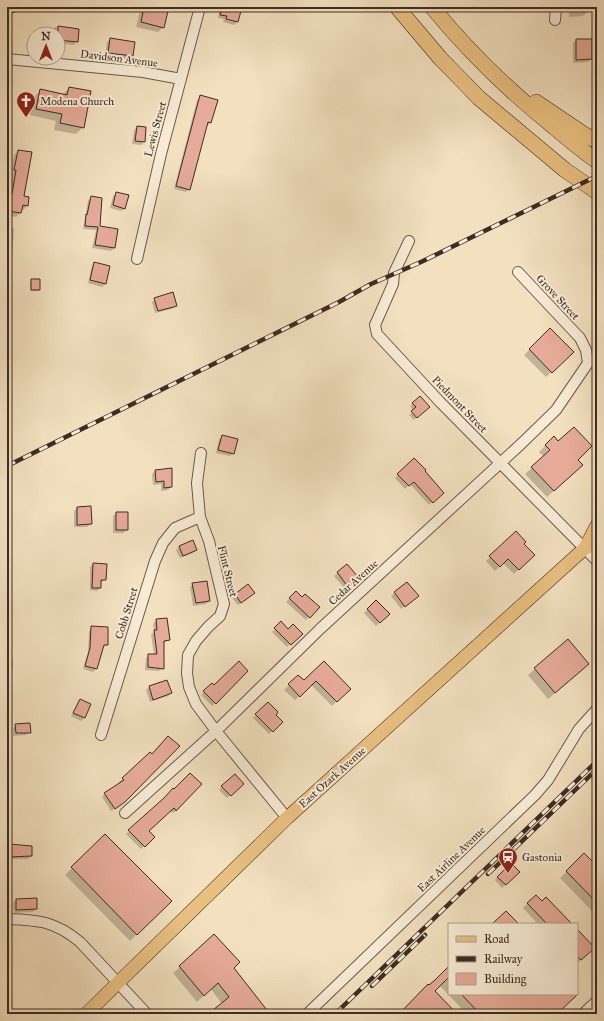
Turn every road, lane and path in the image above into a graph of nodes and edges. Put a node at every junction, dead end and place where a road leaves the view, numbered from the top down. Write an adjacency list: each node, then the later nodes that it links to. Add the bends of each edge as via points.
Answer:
1 (13, 7): 6 (street)
2 (200, 7): 10 (street, Lewis Street)
3 (397, 7): 13 (highway, via 440,58 479,98 565,170)
4 (432, 7): 9 (highway)
5 (556, 7): 7 (street)
6 (7, 8)
7 (555, 20)
8 (7, 58): 10 (street, Davidson Avenue, via 143,72)
9 (490, 71): 11 (highway); 12 (highway, via 534,111)
10 (181, 79): 15 (street, Lewis Street, via 161,154)
11 (597, 141)
12 (597, 161)
13 (597, 192)
14 (409, 241): 19 (street, Piedmont Street, via 375,325 377,334)
15 (138, 259)
16 (518, 272): 17 (street, Grove Street, via 580,338 586,350)
17 (588, 363): 19 (street, Cedar Avenue, via 556,410)
18 (201, 453): 20 (street, Flint Street, via 197,483)
19 (500, 464): 23 (street, Piedmont Street); 26 (street, Cedar Avenue, via 320,629)
20 (200, 517): 26 (street, Flint Street, via 209,541 224,604 220,616 196,641 188,655 186,672 196,704); 27 (street, Cobb Street, via 175,528 163,543 155,561)
21 (597, 525): 23 (main road, East Ozark Avenue)
22 (597, 543): 23 (main road, East Ozark Avenue)
23 (585, 548): 24 (street, Piedmont Street); 29 (main road, East Ozark Avenue)
24 (597, 561)
25 (597, 709): 35 (street, East Airline Avenue, via 579,729 548,780 535,795)
26 (216, 731): 28 (street, Cedar Avenue); 29 (street, Flint Street)
27 (101, 734)
28 (126, 812)
29 (287, 818): 31 (main road, East Ozark Avenue)
30 (7, 919): 31 (street, via 37,921 68,932)
31 (118, 982): 33 (main road, East Ozark Avenue); 34 (street)
32 (597, 1001): 36 (street)
33 (86, 1014)
34 (147, 1014)
35 (307, 1014)
36 (583, 1014)

